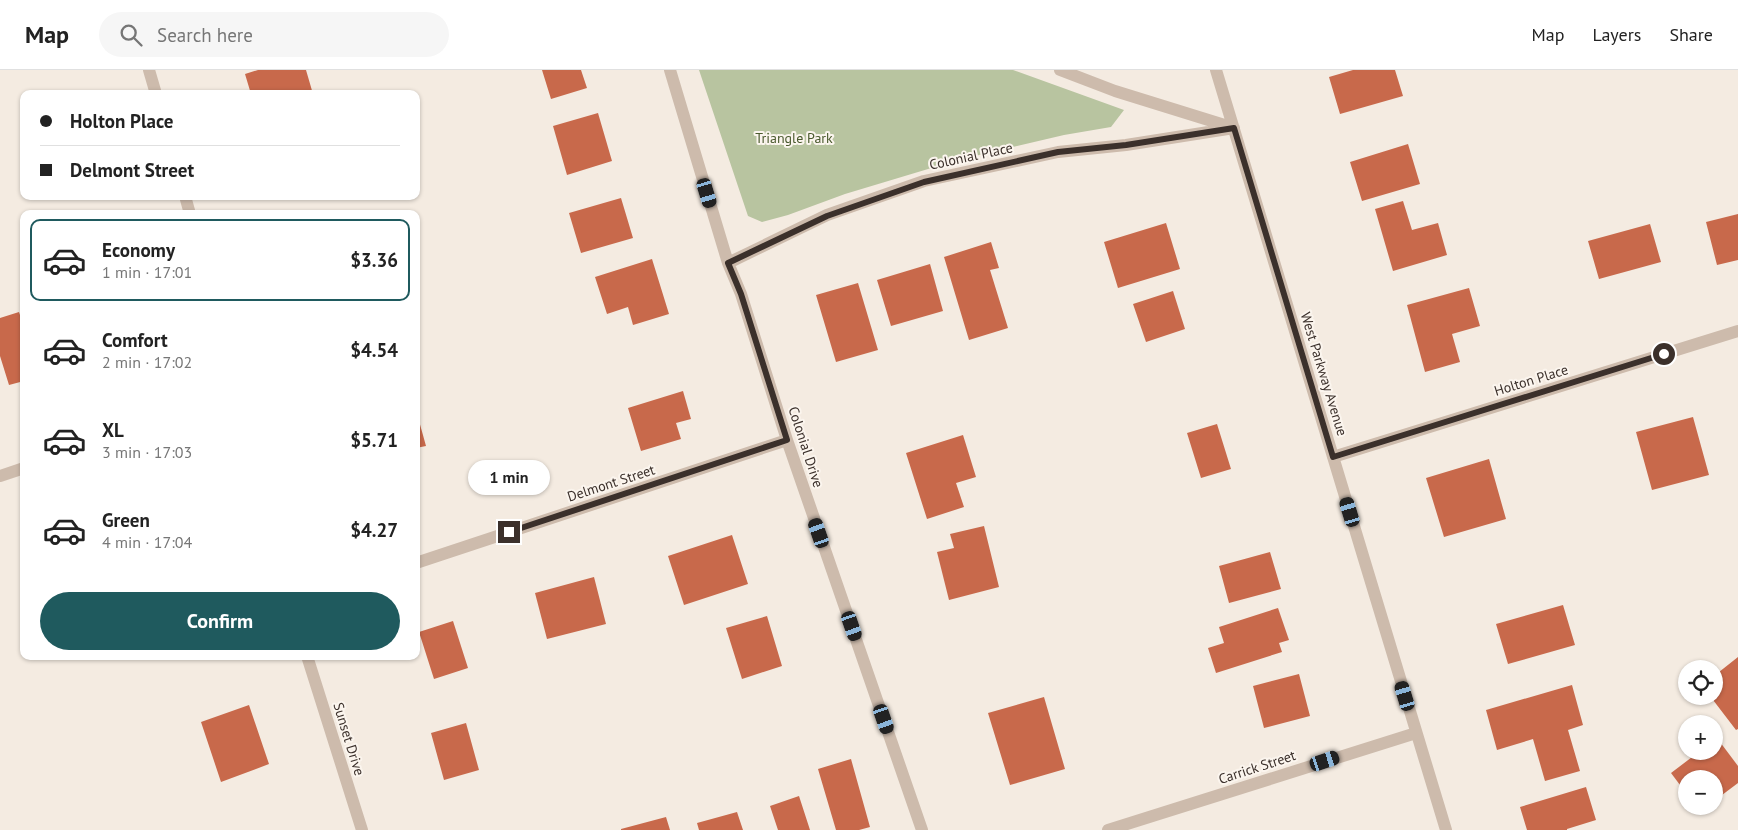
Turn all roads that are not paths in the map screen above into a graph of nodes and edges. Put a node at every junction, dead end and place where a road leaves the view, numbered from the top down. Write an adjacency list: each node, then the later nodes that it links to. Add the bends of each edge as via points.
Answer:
1 (149, 70): 5 (street)
2 (670, 70): 7 (street, Colonial Drive)
3 (1060, 70): 6 (street, via 1115,91)
4 (1216, 70): 6 (street, West Parkway Avenue)
5 (155, 90)
6 (1234, 128): 7 (street, Colonial Place, via 1058,152 924,182 827,216); 10 (street, West Parkway Avenue)
7 (728, 263): 9 (street, Colonial Drive, via 741,294)
8 (1738, 332): 10 (street, Holton Place)
9 (787, 440): 13 (street, Delmont Street); 17 (street, Colonial Drive)
10 (1333, 457): 15 (street, West Parkway Avenue)
11 (20, 469): 12 (street)
12 (0, 476)
13 (420, 562)
14 (308, 660): 16 (street, Sunset Drive)
15 (1416, 733): 18 (street, Carrick Street); 19 (street, West Parkway Avenue)
16 (362, 830)
17 (922, 830)
18 (1108, 830)
19 (1446, 830)

